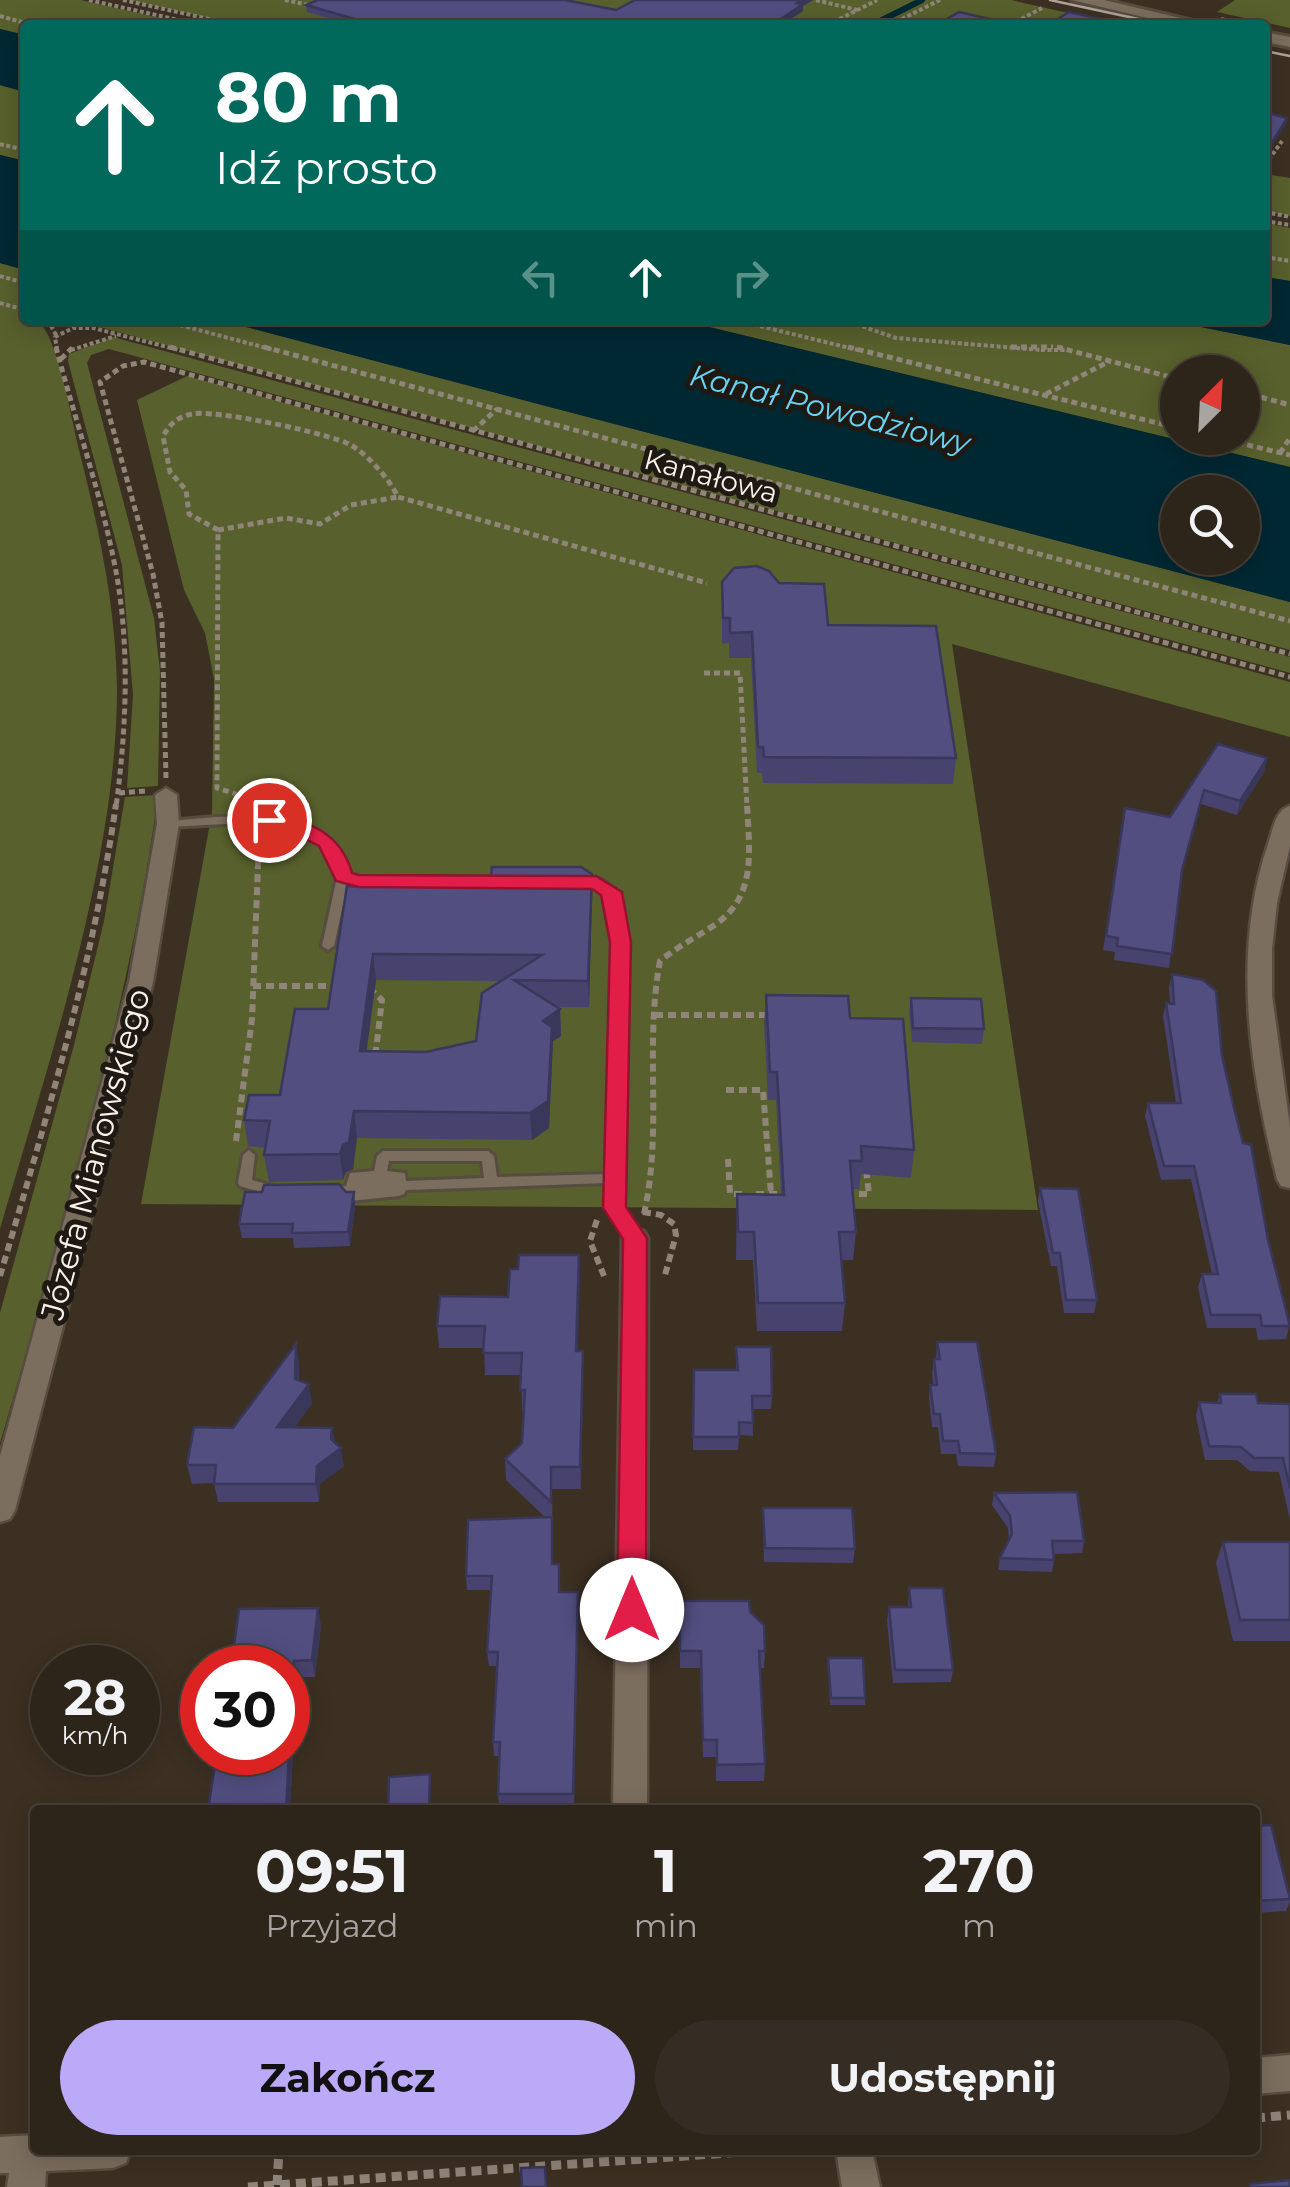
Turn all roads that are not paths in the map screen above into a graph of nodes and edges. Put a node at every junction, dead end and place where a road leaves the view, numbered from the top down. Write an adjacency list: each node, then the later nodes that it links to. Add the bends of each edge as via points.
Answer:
1 (1080, 0): 2 (street)
2 (1178, 20)
3 (166, 794): 5 (street, Józefa Mianowskiego)
4 (1290, 813): 12 (street, via 1278,844 1258,970 1267,1077)
5 (168, 824): 6 (lane, via 290,823 326,841); 20 (street, Józefa Mianowskiego, via 141,982)
6 (343, 877): 7 (lane); 9 (lane)
7 (522, 880)
8 (560, 881): 11 (lane, via 596,882 610,890 620,942)
9 (328, 946)
10 (249, 1155): 17 (lane, via 245,1183)
11 (613, 1178): 13 (lane); 19 (lane, via 614,1208)
12 (1290, 1179)
13 (491, 1181): 14 (lane, via 488,1156 383,1156); 15 (lane)
14 (379, 1182): 15 (lane, via 400,1176); 16 (lane, via 355,1176)
15 (400, 1185): 16 (lane, via 399,1192 350,1196)
16 (352, 1190): 18 (lane)
17 (289, 1192)
18 (306, 1192)
19 (635, 1238): 21 (street)
20 (0, 1510)
21 (630, 1805)
22 (1290, 2073): 23 (street)
23 (1260, 2076)
24 (83, 2155): 26 (street)
25 (855, 2155): 27 (street)
26 (18, 2166)
27 (861, 2187)

